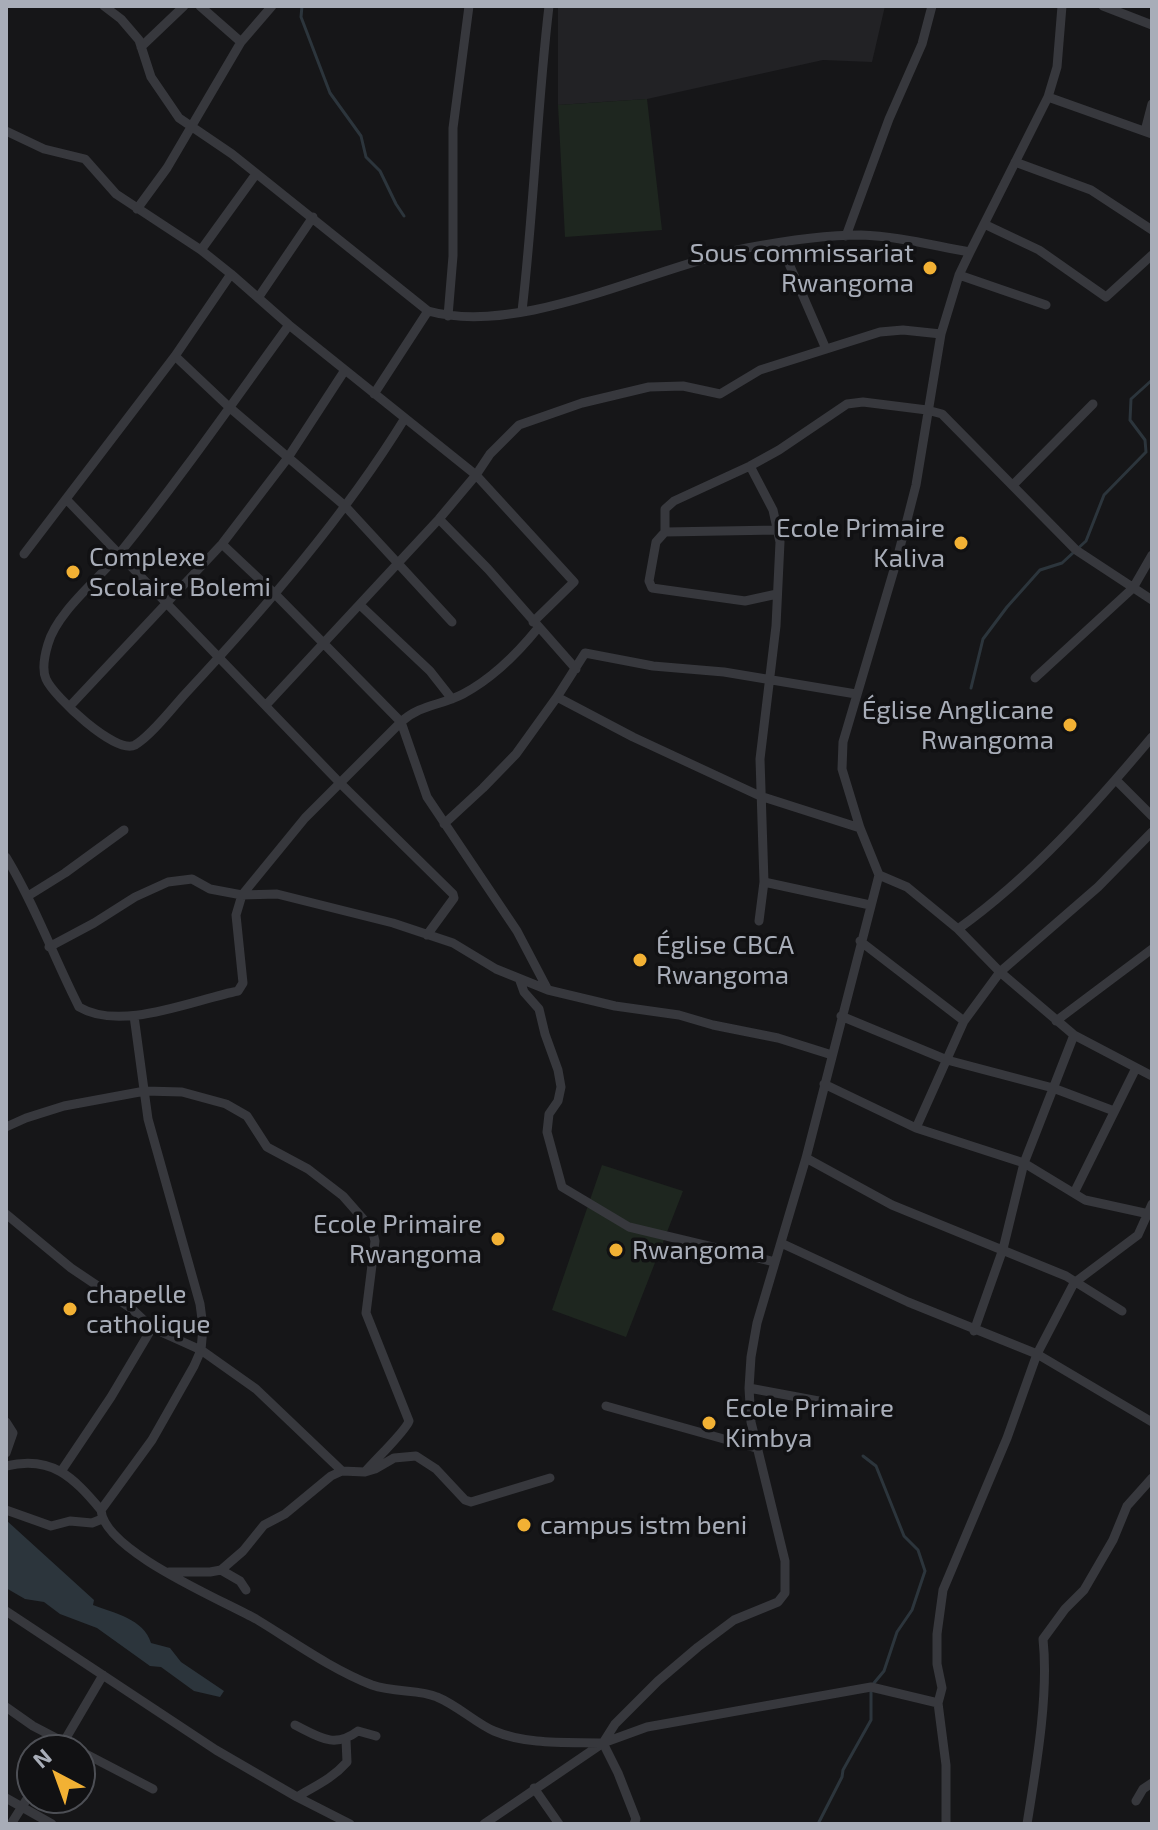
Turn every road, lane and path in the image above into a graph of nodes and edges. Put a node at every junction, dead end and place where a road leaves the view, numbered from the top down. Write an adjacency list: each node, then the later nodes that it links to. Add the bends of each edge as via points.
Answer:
1 (104, 6): 12 (street, via 131,29)
2 (184, 6): 12 (street)
3 (200, 6): 11 (street)
4 (272, 6): 11 (street)
5 (469, 6): 35 (street, via 453,128)
6 (549, 6): 34 (street)
7 (932, 6): 24 (street)
8 (1062, 6): 13 (street, via 1057,67)
9 (1103, 6): 10 (street)
10 (1152, 25)
11 (241, 42): 15 (street)
12 (141, 47): 15 (street, via 158,88)
13 (1048, 97): 17 (street); 18 (street)
14 (1152, 104): 17 (street)
15 (190, 128): 19 (street); 20 (street)
16 (6, 131): 20 (street, via 44,149 85,159)
17 (1148, 132)
18 (1015, 162): 22 (street); 23 (street, via 1091,190)
19 (256, 174): 21 (street); 26 (street)
20 (137, 209): 26 (street)
21 (313, 217): 31 (street); 33 (street)
22 (984, 224): 27 (street); 28 (street, via 1039,250 1106,297)
23 (1152, 230)
24 (846, 236): 25 (street); 27 (street)
25 (780, 243): 34 (street, via 707,258 580,299); 38 (street)
26 (201, 250): 29 (street)
27 (970, 252): 30 (street)
28 (1152, 255)
29 (231, 274): 31 (street); 39 (street)
30 (959, 275): 32 (street); 37 (street)
31 (258, 298): 36 (street)
32 (1046, 305)
33 (428, 311): 35 (street); 41 (street)
34 (522, 311): 35 (street)
35 (448, 316)
36 (289, 325): 40 (street); 43 (street)
37 (941, 334): 38 (street, via 890,330); 44 (street)
38 (826, 349): 48 (street, via 760,370 720,394 683,386 649,387 519,425)
39 (175, 356): 43 (street); 50 (street)
40 (345, 370): 41 (street); 46 (street)
41 (374, 394): 45 (street)
42 (1093, 404): 49 (street)
43 (229, 407): 46 (street); 57 (street)
44 (927, 410): 47 (street, via 847,404); 49 (street, via 942,414); 73 (street, via 916,485)
45 (405, 418): 48 (street); 51 (street)
46 (287, 459): 51 (street); 55 (street)
47 (750, 466): 53 (street); 54 (street, via 667,506)
48 (476, 475): 52 (street); 67 (street, via 574,582)
49 (1014, 484): 60 (street, via 1076,550)
50 (66, 499): 56 (street); 57 (street)
51 (345, 506): 59 (street); 61 (street)
52 (439, 519): 59 (street); 67 (street)
53 (778, 530): 54 (street); 62 (street)
54 (665, 532): 62 (street, via 656,542 652,588 745,601)
55 (222, 544): 61 (street); 65 (street)
56 (24, 554)
57 (118, 555): 65 (street); 77 (street, via 61,620 47,646 47,681)
58 (1152, 555): 60 (street)
59 (396, 563): 64 (street); 66 (street)
60 (1133, 588): 63 (street); 71 (street)
61 (274, 593): 68 (street); 69 (street)
62 (777, 594): 72 (street)
63 (1152, 600)
64 (360, 605): 68 (street); 75 (street)
65 (167, 606): 69 (street); 77 (street)
66 (452, 622)
67 (535, 625): 70 (street); 75 (street, via 519,651)
68 (324, 643): 76 (street); 78 (street)
69 (219, 657): 76 (street); 77 (street, via 135,745 121,746)
70 (576, 669): 72 (street, via 585,653); 74 (street)
71 (1035, 678)
72 (769, 680): 73 (street); 82 (street)
73 (856, 694): 85 (street, via 842,769)
74 (557, 697): 82 (street); 84 (street, via 516,754)
75 (452, 699): 78 (street, via 416,709)
76 (267, 704): 81 (street)
77 (70, 706)
78 (401, 722): 81 (street); 84 (street, via 427,797)
79 (1152, 737): 80 (street)
80 (1116, 780): 83 (street); 95 (street, via 1001,898)
81 (339, 782): 91 (street); 96 (street, via 453,894)
82 (760, 796): 85 (street); 90 (street)
83 (1152, 816)
84 (444, 824): 102 (street, via 517,931)
85 (860, 828): 89 (street)
86 (124, 830): 92 (street)
87 (1152, 832): 100 (street)
88 (6, 857): 92 (street)
89 (879, 875): 93 (street); 95 (street, via 907,887)
90 (764, 882): 93 (street); 94 (street)
91 (242, 895): 96 (street, via 277,894); 98 (street, via 210,889 192,879 168,882); 103 (street, via 236,915 241,988)
92 (28, 896): 98 (street)
93 (870, 905): 97 (street)
94 (759, 921)
95 (958, 929): 100 (street)
96 (427, 935): 101 (street)
97 (860, 941): 104 (street); 105 (street)
98 (49, 947): 103 (street, via 79,1007 113,1017)
99 (1152, 949): 106 (street)
100 (1000, 972): 105 (street); 106 (street)
101 (519, 978): 102 (street); 125 (street, via 539,1009 560,1078 547,1132 562,1187 629,1227)
102 (548, 990): 108 (street, via 679,1015)
103 (134, 1016): 114 (street)
104 (841, 1016): 108 (street); 109 (street)
105 (964, 1021): 109 (street)
106 (1056, 1021): 107 (street)
107 (1074, 1035): 110 (street); 113 (street)
108 (832, 1055): 112 (street)
109 (947, 1060): 113 (street); 117 (street)
110 (1136, 1068): 111 (street); 115 (street)
111 (1152, 1076)
112 (824, 1084): 117 (street); 118 (street)
113 (1053, 1088): 115 (street); 119 (street)
114 (145, 1091): 116 (street, via 64,1106); 130 (street, via 156,1151 200,1304); 142 (street, via 182,1092 247,1116 267,1147 343,1196 372,1229 366,1313 409,1421)
115 (1114, 1111): 120 (street)
116 (6, 1127)
117 (916, 1128): 119 (street)
118 (806, 1158): 123 (street); 124 (street, via 892,1205)
119 (1024, 1163): 120 (street); 124 (street)
120 (1074, 1193): 121 (street, via 1085,1200)
121 (1150, 1211): 126 (street, via 1138,1235)
122 (6, 1214): 128 (street)
123 (781, 1243): 125 (street); 129 (street)
124 (1003, 1249): 126 (street); 129 (street)
125 (775, 1262): 132 (street, via 757,1323)
126 (1074, 1283): 127 (street); 131 (street)
127 (1122, 1311)
128 (152, 1328): 130 (street); 140 (street)
129 (974, 1331): 131 (street)
130 (201, 1350): 141 (street, via 256,1389); 146 (street, via 152,1440)
131 (1037, 1354): 136 (street); 152 (street, via 943,1590 937,1634 942,1688)
132 (749, 1388): 133 (street); 137 (street)
133 (824, 1402)
134 (606, 1406): 137 (street)
135 (6, 1422): 138 (street, via 13,1433)
136 (1152, 1422)
137 (756, 1448): 159 (street, via 785,1561 785,1593 698,1647 615,1724)
138 (6, 1453)
139 (6, 1466): 140 (street)
140 (62, 1470): 146 (street)
141 (342, 1471): 142 (street); 147 (street, via 264,1525)
142 (365, 1472): 143 (street, via 394,1458 416,1456 471,1502)
143 (550, 1478)
144 (1152, 1478): 173 (street, via 1127,1506 1084,1590 1043,1639 1046,1663)
145 (6, 1510): 146 (street, via 51,1526 92,1523)
146 (102, 1514): 148 (street, via 122,1542)
147 (221, 1570): 148 (street); 149 (street)
148 (169, 1572): 159 (street, via 374,1686 427,1692 492,1731 522,1739)
149 (246, 1590)
150 (6, 1611): 151 (street)
151 (103, 1675): 156 (street); 164 (street)
152 (938, 1703): 159 (street, via 871,1687 647,1727); 172 (street)
153 (6, 1707): 155 (street)
154 (295, 1725): 158 (street, via 324,1739)
155 (44, 1734)
156 (68, 1734)
157 (376, 1736): 158 (street, via 358,1731)
158 (346, 1740): 164 (street, via 347,1762 336,1775)
159 (603, 1743): 162 (street); 171 (street)
160 (96, 1759): 163 (street)
161 (1152, 1783): 165 (street)
162 (534, 1788): 167 (street, via 511,1799); 170 (street)
163 (153, 1789)
164 (297, 1797): 169 (street)
165 (1136, 1801)
166 (33, 1814): 168 (street)
167 (486, 1823)
168 (52, 1824)
169 (350, 1824)
170 (559, 1824)
171 (634, 1824)
172 (946, 1824)
173 (1027, 1824)

